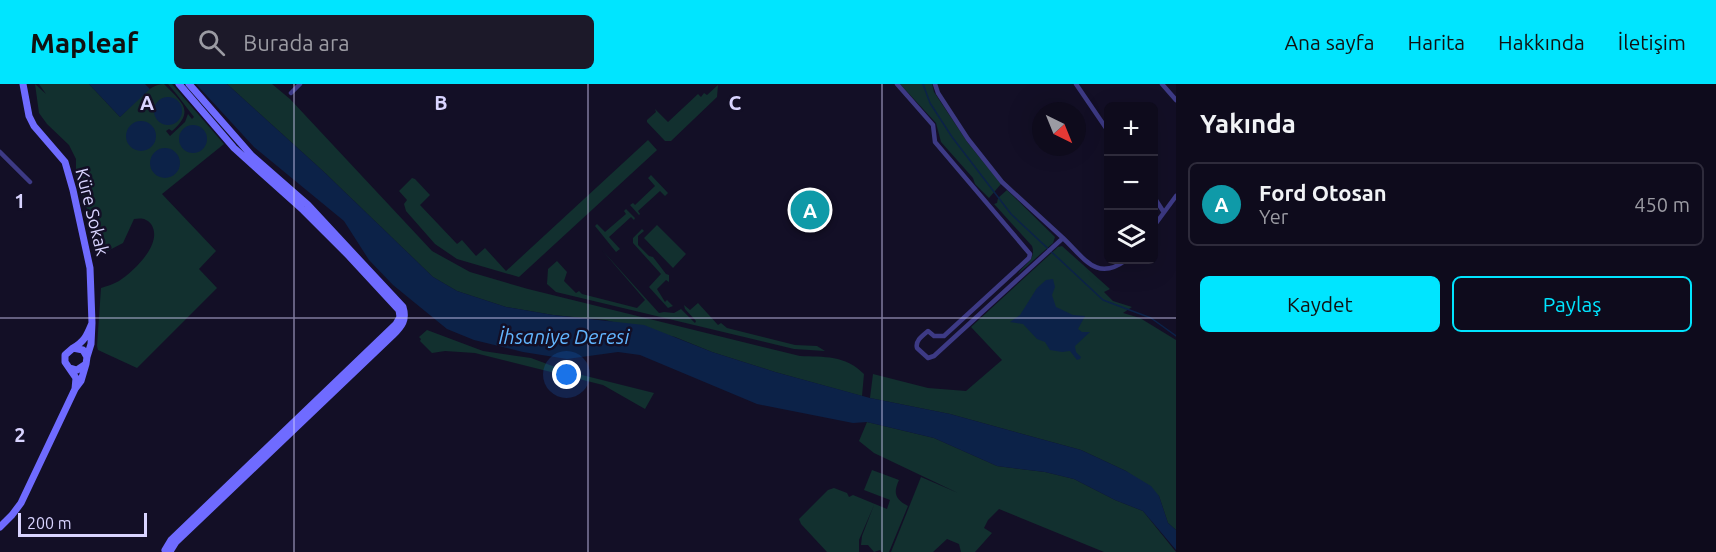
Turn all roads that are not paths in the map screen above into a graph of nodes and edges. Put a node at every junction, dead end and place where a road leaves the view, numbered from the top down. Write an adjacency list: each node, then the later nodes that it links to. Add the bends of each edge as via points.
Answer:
1 (23, 84): 20 (main road, Küre Sokak, via 34,126 65,162 90,268)
2 (179, 84): 26 (main road, via 239,153 349,256 399,310 400,317 171,540)
3 (189, 84): 26 (main road, via 252,156 316,214 403,308 406,316 393,336)
4 (300, 84): 9 (street)
5 (897, 84): 18 (street, via 933,125 935,142 1030,254 944,336 928,331 916,348 925,357 934,356)
6 (935, 84): 18 (street, via 968,139 1002,183)
7 (1076, 84): 11 (street)
8 (1162, 84): 10 (street)
9 (291, 93)
10 (1176, 100)
11 (1104, 124)
12 (0, 152): 13 (street)
13 (30, 182)
14 (1176, 196): 16 (street)
15 (1158, 203): 16 (street)
16 (1163, 211): 17 (street)
17 (1158, 219)
18 (1063, 238): 19 (street, via 1094,267 1104,271)
19 (1121, 264)
20 (92, 323): 21 (main road, via 86,338); 22 (main road, Küre Sokak)
21 (73, 348): 22 (main road, via 80,348); 23 (main road, via 65,355)
22 (86, 360): 23 (main road, via 80,369); 24 (main road, Küre Sokak)
23 (70, 368): 24 (main road, via 76,378)
24 (75, 389): 25 (main road, Küre Sokak, via 21,503)
25 (0, 527)
26 (168, 551)

